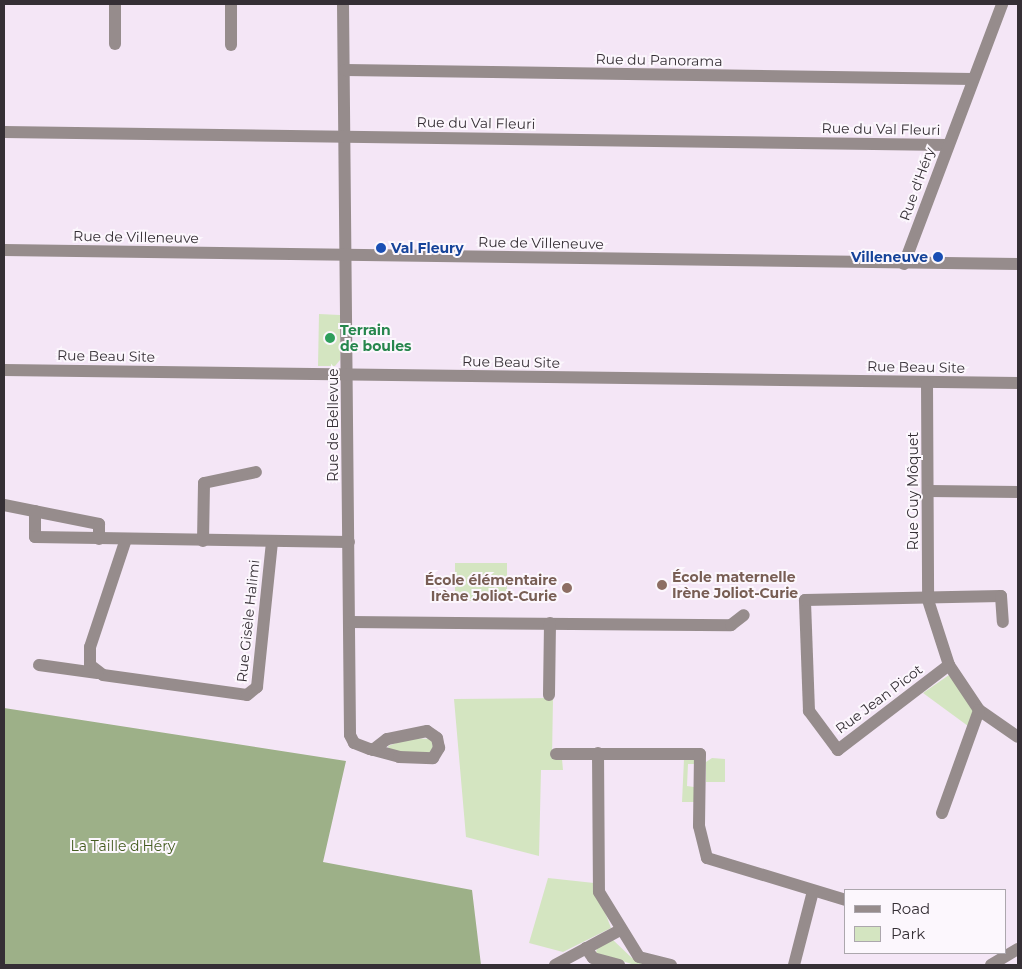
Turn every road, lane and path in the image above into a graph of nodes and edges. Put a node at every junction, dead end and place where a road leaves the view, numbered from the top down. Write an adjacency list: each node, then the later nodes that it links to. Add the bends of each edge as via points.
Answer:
1 (115, 4): 5 (street)
2 (231, 4): 6 (street)
3 (343, 4): 7 (street, Rue de Bellevue)
4 (1002, 4): 8 (street, Rue d'Héry)
5 (114, 44)
6 (231, 45)
7 (345, 70): 8 (street, Rue du Panorama); 10 (street, Rue de Bellevue)
8 (973, 80): 11 (street, Rue d'Héry)
9 (4, 132): 10 (street, Rue du Val Fleuri)
10 (345, 136): 11 (street, Rue du Val Fleuri); 13 (street, Rue de Bellevue)
11 (948, 145): 14 (street, Rue d'Héry)
12 (4, 250): 13 (street, Rue de Villeneuve)
13 (348, 255): 14 (street, Rue de Villeneuve); 17 (street, Rue de Bellevue)
14 (904, 264): 15 (street, Rue de Villeneuve)
15 (1018, 264)
16 (4, 370): 17 (street, Rue Beau Site)
17 (348, 374): 18 (street, Rue Beau Site); 29 (street, Rue de Bellevue)
18 (928, 383): 19 (street, Rue Beau Site); 21 (street, Rue Guy Môquet)
19 (1018, 383)
20 (256, 472): 27 (street, via 204,483)
21 (929, 491): 22 (street); 30 (street, Rue Guy Môquet)
22 (1018, 492)
23 (4, 504): 24 (street)
24 (35, 511): 25 (street, via 99,524); 25 (street, via 35,537)
25 (99, 539): 26 (street)
26 (126, 540): 27 (street); 37 (street, via 90,648 90,665)
27 (202, 542): 28 (street)
28 (272, 542): 29 (street); 37 (street, Rue Gisèle Halimi, via 255,693 247,696)
29 (349, 542): 32 (street, Rue de Bellevue)
30 (928, 600): 33 (street, via 1001,596); 36 (street, Rue Guy Môquet); 36 (street, Rue Jean Picot, via 805,600 809,710 838,750)
31 (744, 615): 34 (street, via 730,625)
32 (350, 622): 34 (street); 41 (street, Rue de Bellevue, via 348,719 354,743)
33 (1003, 622)
34 (550, 623): 38 (street)
35 (39, 665): 37 (street, Rue Gisèle Halimi)
36 (949, 665): 39 (street, Rue Guy Môquet)
37 (97, 673)
38 (549, 695)
39 (979, 710): 40 (street, Rue Guy Môquet); 44 (street)
40 (1018, 737)
41 (373, 750)
42 (556, 754): 43 (street)
43 (598, 754): 45 (street, via 700,754 699,826 707,858); 47 (street, via 599,892)
44 (942, 813)
45 (813, 891): 46 (street); 53 (street)
46 (844, 899)
47 (620, 930): 48 (street); 52 (street, via 639,957)
48 (586, 948): 50 (street); 51 (street, via 593,958)
49 (1018, 948): 54 (street)
50 (555, 965)
51 (619, 965)
52 (671, 965)
53 (794, 965)
54 (991, 965)

